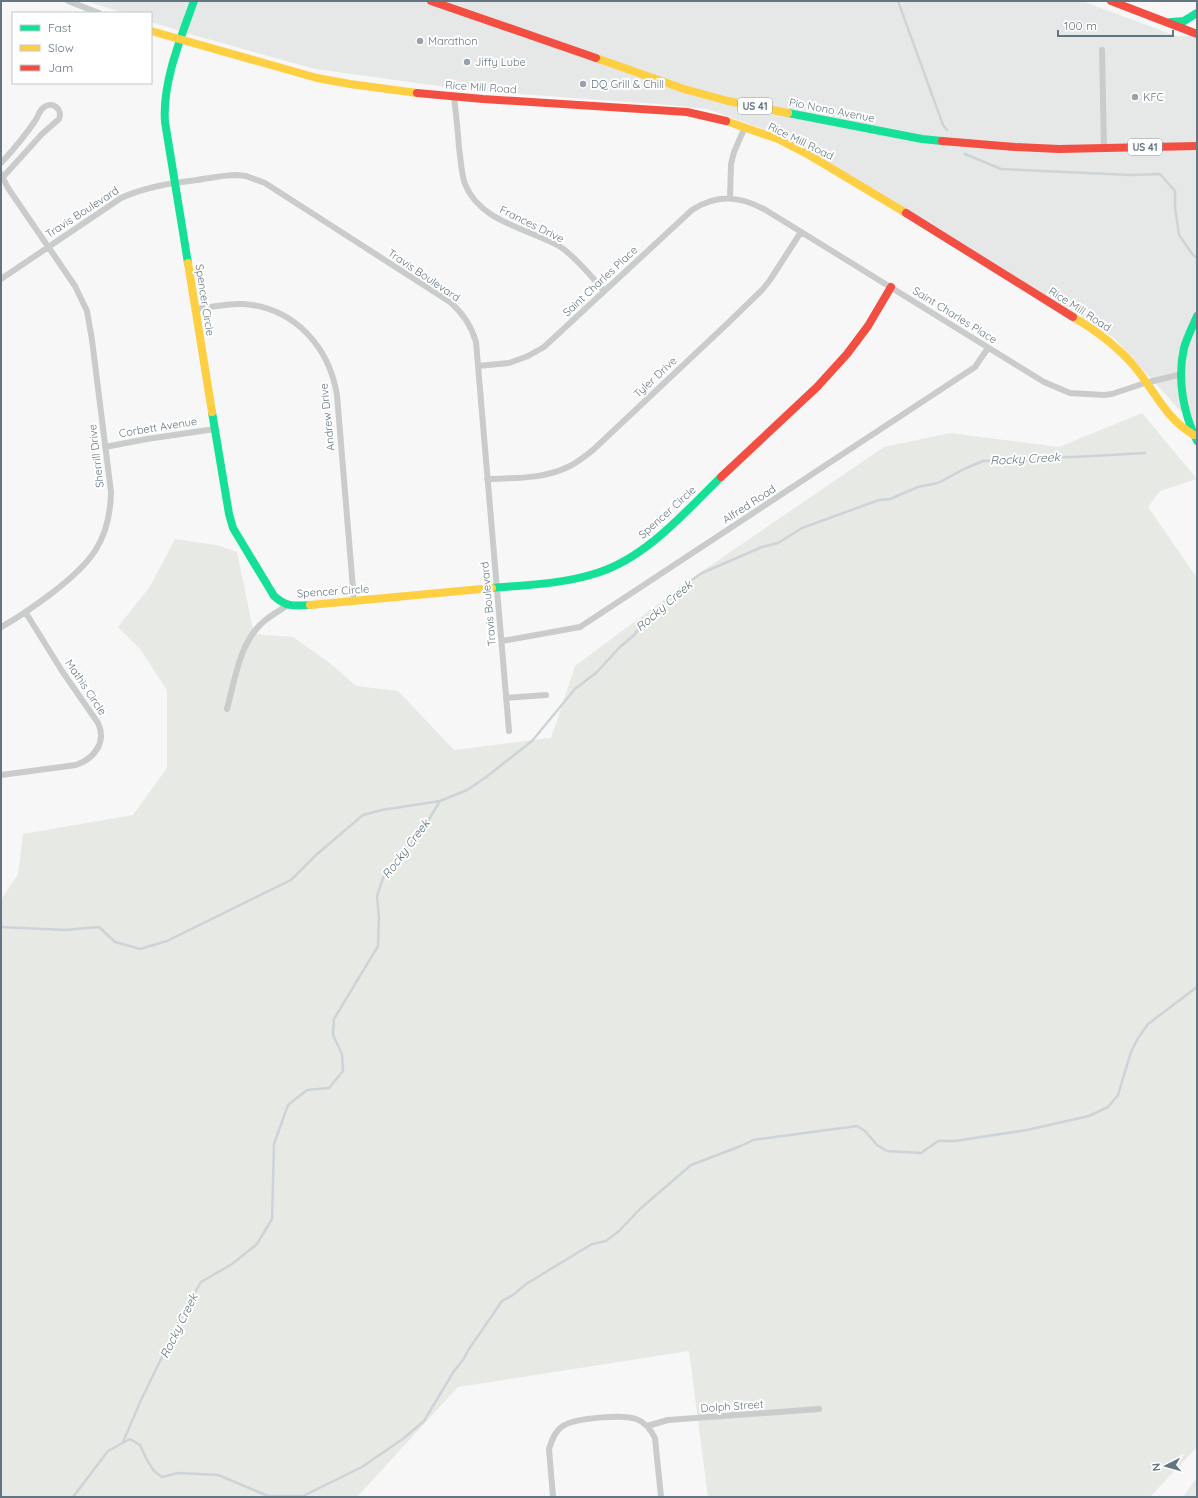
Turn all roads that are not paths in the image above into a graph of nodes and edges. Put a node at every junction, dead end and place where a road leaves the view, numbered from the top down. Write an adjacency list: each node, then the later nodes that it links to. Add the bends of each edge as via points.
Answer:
1 (68, 1): 5 (street)
2 (194, 1): 10 (main road, Spencer Circle)
3 (431, 1): 15 (main road, Pio Nono Avenue / US 41, via 684,89 728,101 922,139 1015,147)
4 (1111, 1): 7 (main road)
5 (96, 12)
6 (1197, 13): 7 (main road, via 1184,21)
7 (1166, 21): 9 (main road)
8 (152, 31): 10 (main road, Rice Mill Road)
9 (1197, 34)
10 (180, 39): 12 (main road, Rice Mill Road, via 326,80); 18 (main road, Spencer Circle, via 164,108)
11 (1102, 50): 15 (street)
12 (454, 97): 13 (main road, Rice Mill Road, via 687,112); 24 (street, Frances Drive, via 461,167 465,184 476,202 486,212 560,247)
13 (745, 127): 19 (street, via 731,164); 30 (main road, Rice Mill Road, via 784,142 864,187 1101,334 1115,345)
14 (1197, 146): 15 (main road, Pio Nono Avenue / US 41)
15 (1104, 148)
16 (1, 163): 17 (street, via 36,120 42,108 55,105 60,113 59,119)
17 (2, 176): 21 (street, Sherrill Drive)
18 (176, 182): 21 (street, Travis Boulevard, via 150,187 121,198); 25 (main road, Spencer Circle); 28 (street, Travis Boulevard, via 237,175 265,183 450,302 463,314 473,331)
19 (730, 198): 20 (street, Saint Charles Place, via 741,199 758,206); 24 (street, Saint Charles Place, via 715,200 692,210)
20 (801, 232): 23 (street, Saint Charles Place); 34 (street, Tyler Drive, via 762,290 593,450 571,466 553,473 532,477)
21 (48, 246): 22 (street, Travis Boulevard); 33 (street, Sherrill Drive, via 75,286 87,310)
22 (1, 278)
23 (891, 287): 27 (street, Saint Charles Place); 35 (main road, Spencer Circle, via 868,326 817,387 654,541 626,560 580,579)
24 (604, 291): 28 (street, Saint Charles Place, via 544,347 509,363)
25 (196, 309): 31 (main road, Spencer Circle); 36 (street, Andrew Drive, via 245,304 274,311 298,326 324,354 333,374 337,395)
26 (1197, 316): 29 (main road, via 1184,349)
27 (988, 348): 30 (street, Saint Charles Place, via 1044,382 1070,393 1112,394); 40 (street, Alfred Road, via 975,367 580,627)
28 (478, 366): 34 (street, Travis Boulevard)
29 (1182, 374): 30 (street, Saint Charles Place); 32 (main road, via 1184,401)
30 (1145, 383): 32 (main road, Rice Mill Road, via 1175,423)
31 (215, 429): 33 (street, Corbett Avenue); 37 (main road, Spencer Circle, via 233,528 274,596)
32 (1195, 438)
33 (105, 446): 38 (street, Sherrill Drive, via 110,505 108,522 95,552 82,568)
34 (487, 479): 35 (street, Travis Boulevard)
35 (497, 589): 36 (main road, Spencer Circle); 40 (street, Travis Boulevard)
36 (354, 601): 37 (main road, Spencer Circle)
37 (288, 605): 43 (street, via 270,616 247,641)
38 (26, 613): 39 (street, Sherrill Drive); 45 (street, Mathis Circle, via 98,723 101,731 100,742 93,756 85,762)
39 (1, 627)
40 (502, 641): 42 (street, Travis Boulevard)
41 (546, 695): 42 (street)
42 (506, 698): 44 (street, Travis Boulevard)
43 (227, 709)
44 (509, 731)
45 (1, 775)
46 (819, 1409): 47 (street, Dolph Street, via 668,1420)
47 (647, 1426): 48 (street, via 636,1418 620,1417 576,1421 563,1426 555,1435 549,1449); 49 (street, via 655,1438)
48 (552, 1497)
49 (661, 1497)

